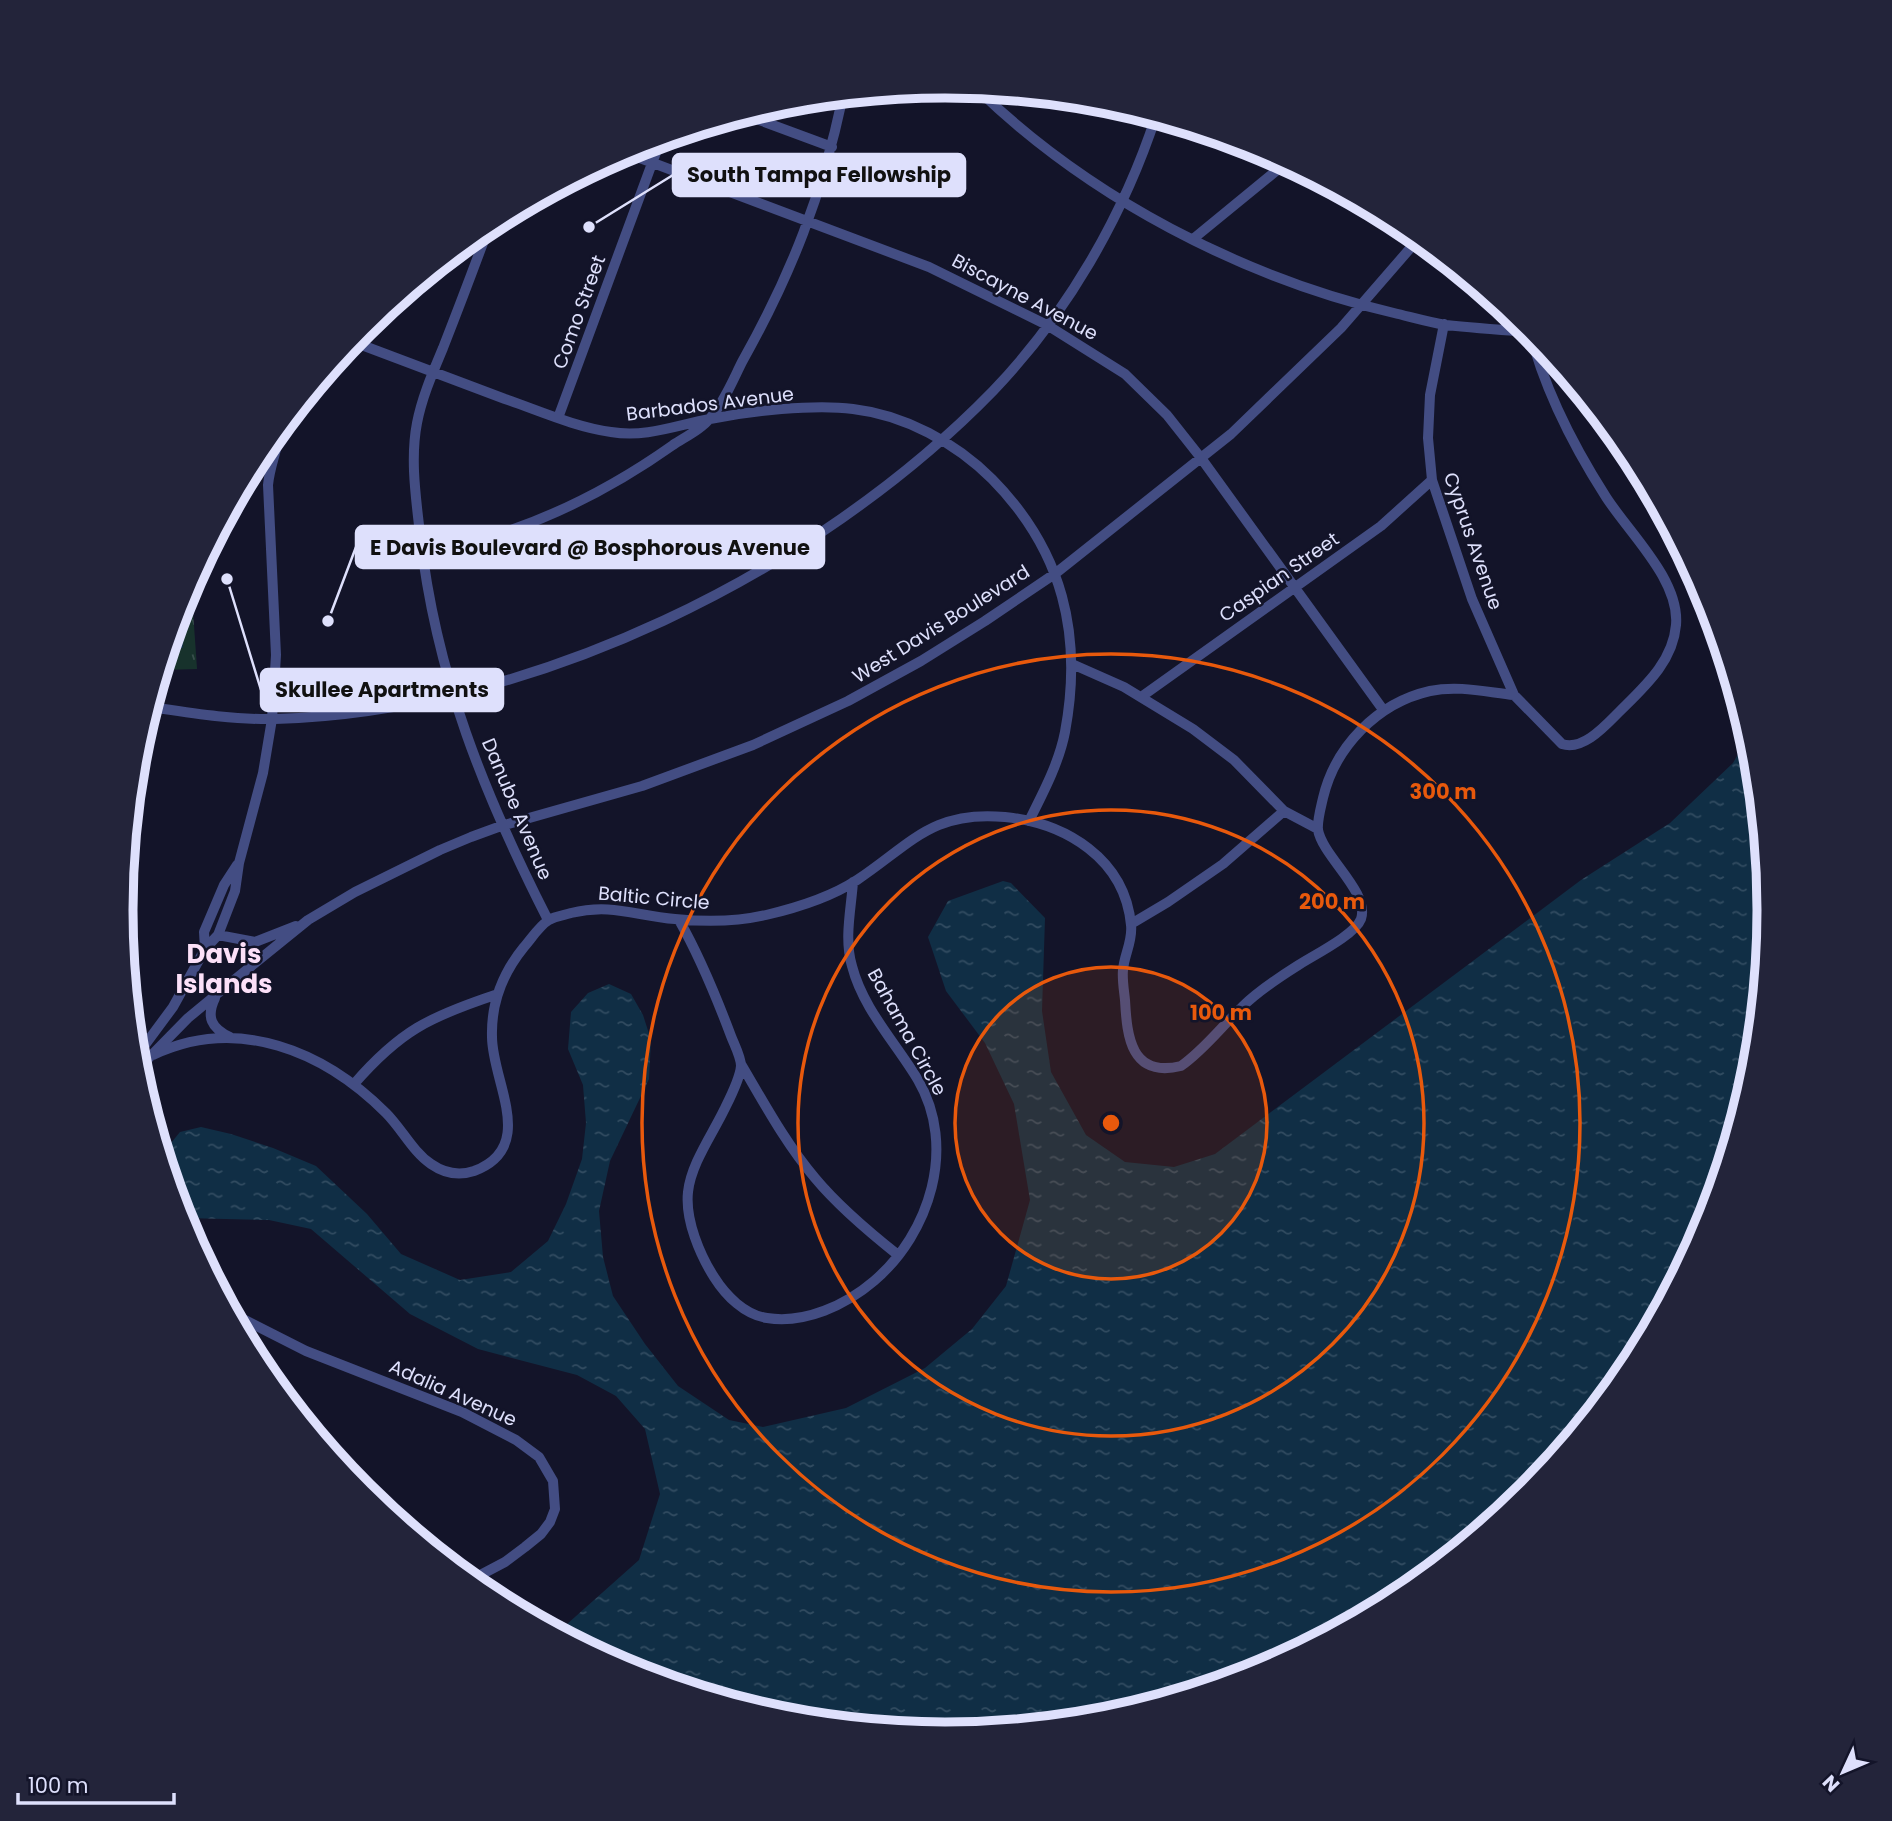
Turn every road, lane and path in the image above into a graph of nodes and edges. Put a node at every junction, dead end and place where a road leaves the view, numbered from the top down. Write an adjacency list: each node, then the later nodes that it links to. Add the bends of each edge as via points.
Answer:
1 (989, 100): 10 (street)
2 (841, 105): 5 (street)
3 (760, 120): 5 (street)
4 (1152, 125): 10 (street)
5 (832, 147): 11 (street)
6 (656, 152): 8 (street, Como Street)
7 (641, 158): 8 (street, Biscayne Avenue)
8 (652, 162): 11 (street, Biscayne Avenue); 22 (street, Como Street)
9 (1278, 170): 12 (street)
10 (1122, 201): 12 (street); 17 (street)
11 (809, 221): 17 (street, Biscayne Avenue, via 929,267); 23 (street, via 760,331)
12 (1193, 239): 15 (street, via 1266,272)
13 (482, 244): 21 (street, Danube Avenue)
14 (1412, 246): 15 (street, West Davis Boulevard)
15 (1362, 305): 16 (street); 26 (street, West Davis Boulevard)
16 (1444, 324): 18 (street); 28 (street, Cyprus Avenue, via 1429,405)
17 (1047, 325): 24 (street, via 994,390); 26 (street, Biscayne Avenue, via 1133,382)
18 (1513, 329)
19 (362, 345): 21 (street, Barbados Avenue)
20 (1538, 355): 34 (street, Cyprus Avenue, via 1580,451 1605,496 1658,568 1676,611 1670,651 1653,676 1588,739 1572,746 1562,744)
21 (433, 372): 22 (street, Barbados Avenue); 29 (street, Danube Avenue, via 414,445)
22 (558, 418): 23 (street, Barbados Avenue, via 634,434)
23 (710, 419): 24 (street, Barbados Avenue, via 852,408 892,418); 29 (street, via 645,466 574,506 503,533)
24 (942, 439): 30 (street, Barbados Avenue, via 979,467 1028,520); 33 (street, via 838,520 687,609 543,668)
25 (278, 448): 27 (street)
26 (1201, 458): 30 (street, West Davis Boulevard); 31 (street, Biscayne Avenue)
27 (270, 464): 38 (street, via 276,655)
28 (1432, 480): 31 (street, Caspian Street, via 1381,526); 34 (street, Cyprus Avenue, via 1468,589)
29 (422, 554): 33 (street, Danube Avenue, via 431,615)
30 (1056, 573): 32 (street, Barbados Avenue, via 1068,619); 41 (street, West Davis Boulevard, via 921,661 793,727 642,786)
31 (1295, 587): 35 (street, Caspian Street); 37 (street, Biscayne Avenue)
32 (1072, 664): 35 (street); 40 (street, Barbados Avenue, via 1065,733)
33 (452, 694): 38 (street, via 370,711); 41 (street, Danube Avenue)
34 (1514, 695): 37 (street, via 1437,690)
35 (1141, 697): 39 (street, via 1219,748)
36 (159, 708): 38 (street)
37 (1384, 711): 42 (street, via 1339,755 1326,784)
38 (272, 719): 43 (street)
39 (1284, 811): 42 (street); 48 (street, via 1223,864)
40 (1029, 821): 44 (street, Baltic Circle, via 960,818 920,833); 48 (street, Baltic Circle, via 1063,832 1109,866 1123,892)
41 (502, 826): 45 (street, West Davis Boulevard, via 411,863); 46 (street, Danube Avenue)
42 (1318, 829): 48 (street, via 1356,893 1362,909 1360,922 1248,1001 1181,1066 1154,1067 1130,1044 1122,972)
43 (239, 863): 49 (street, via 235,891); 50 (street, via 204,932)
44 (853, 882): 47 (street, Baltic Circle, via 764,916 734,921); 59 (street, Bahama Circle, via 848,936 852,967 875,1015 919,1082 936,1143 936,1169 923,1216)
45 (308, 920): 49 (street, West Davis Boulevard, via 255,942); 51 (street, West Davis Boulevard)
46 (548, 920): 47 (street, Baltic Circle, via 608,908); 52 (street, via 522,950)
47 (679, 920): 57 (street, via 714,992)
48 (1131, 924)
49 (218, 935): 50 (street)
50 (205, 948): 54 (street, via 173,1007)
51 (217, 994): 53 (street, via 211,1020); 55 (street, West Davis Boulevard)
52 (495, 995): 58 (street, via 414,1028 385,1050); 58 (street, via 493,1059 510,1122 499,1152 483,1166 462,1174 433,1166)
53 (230, 1037): 55 (street, via 188,1042); 58 (street, via 284,1048)
54 (145, 1045)
55 (153, 1055): 56 (street, West Davis Boulevard)
56 (147, 1060)
57 (741, 1064): 59 (street, via 815,1179); 59 (street, Bahama Circle, via 688,1191 701,1252 721,1287 749,1312 790,1319 850,1298 880,1276)
58 (354, 1084)
59 (898, 1255)
60 (243, 1319): 61 (street, Adalia Avenue, via 306,1351 462,1412 539,1457 554,1481 555,1509 550,1522 526,1547)
61 (480, 1575)

